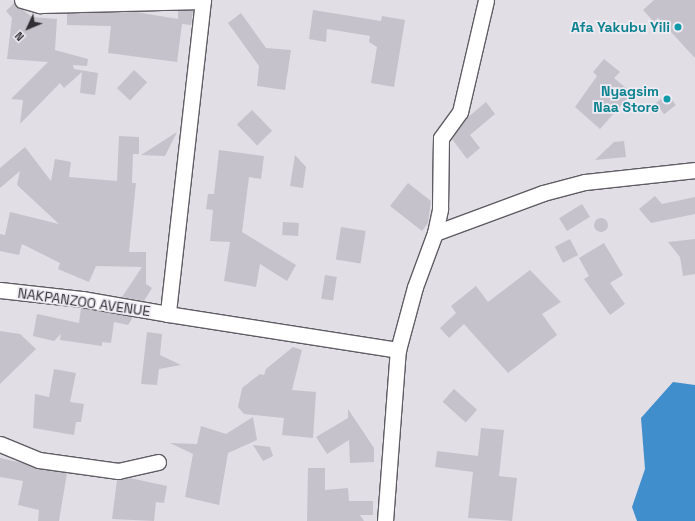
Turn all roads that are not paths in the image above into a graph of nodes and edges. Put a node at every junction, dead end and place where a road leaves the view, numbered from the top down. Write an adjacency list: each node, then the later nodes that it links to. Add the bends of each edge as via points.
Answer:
1 (22, 0): 3 (street, via 40,5)
2 (486, 0): 5 (street, via 460,112 442,138 440,210)
3 (203, 1): 7 (street)
4 (695, 170): 5 (street, via 585,182 550,191)
5 (435, 233): 8 (street, via 415,287)
6 (0, 290): 7 (street, NAKPANZOO AVENUE, via 82,299)
7 (168, 314): 8 (street, NAKPANZOO AVENUE)
8 (398, 350): 11 (street)
9 (0, 444): 10 (street, via 39,460 118,471)
10 (158, 462)
11 (385, 521)

